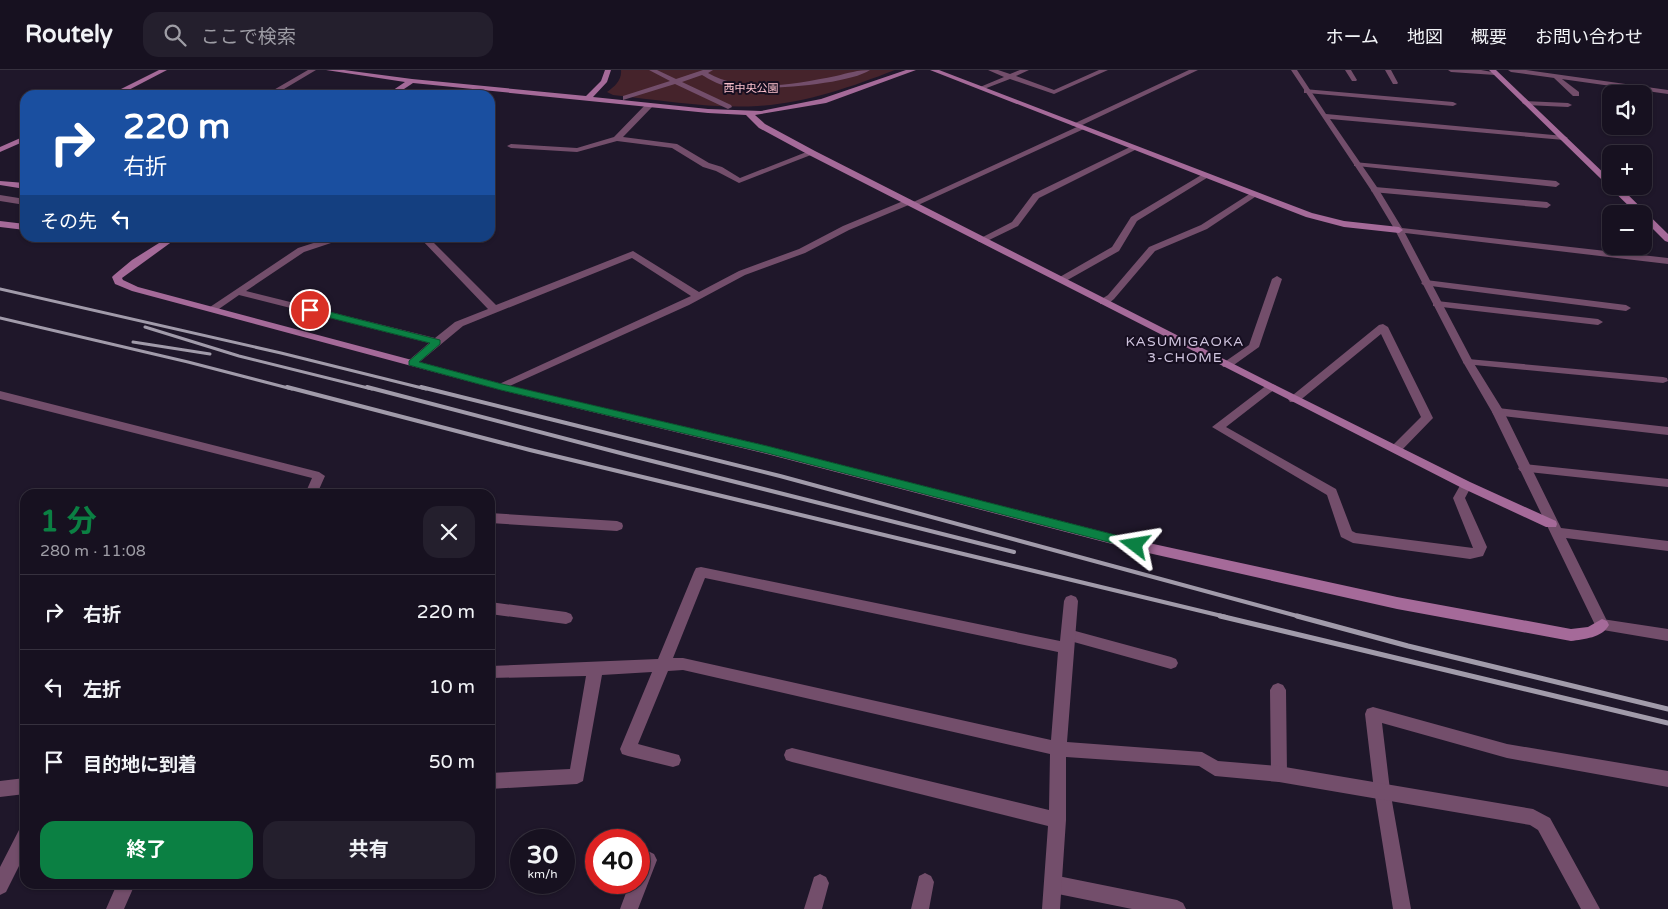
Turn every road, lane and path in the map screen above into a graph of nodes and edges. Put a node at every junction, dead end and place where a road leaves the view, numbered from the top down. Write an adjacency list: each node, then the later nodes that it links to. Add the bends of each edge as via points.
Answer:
1 (164, 70): 29 (street)
2 (313, 70): 30 (street)
3 (329, 70): 19 (street)
4 (608, 70): 35 (street, via 602,84)
5 (652, 70): 26 (street)
6 (710, 70): 20 (street)
7 (867, 70): 20 (street, via 773,86 729,85)
8 (913, 70): 42 (street, via 823,102 761,113)
9 (933, 70): 28 (street)
10 (991, 70): 23 (street)
11 (1026, 70): 23 (street)
12 (1105, 70): 23 (street, via 1054,92)
13 (1195, 70): 44 (street)
14 (1294, 70): 32 (street)
15 (1348, 70): 25 (street)
16 (1388, 70): 27 (street)
17 (1451, 70): 21 (street)
18 (1511, 70): 22 (street)
19 (346, 71): 24 (street)
20 (702, 72): 26 (street)
21 (1493, 72): 37 (street)
22 (1556, 76): 33 (street); 34 (street)
23 (1009, 77): 28 (street)
24 (412, 80): 31 (street); 35 (street)
25 (1354, 80)
26 (676, 81): 36 (street); 41 (street)
27 (1395, 83)
28 (982, 88): 44 (street)
29 (123, 90)
30 (278, 90)
31 (397, 90)
32 (1307, 91): 38 (street); 43 (street)
33 (1668, 92)
34 (1576, 94)
35 (588, 98): 39 (street)
36 (626, 98)
37 (1526, 103): 40 (street); 45 (street)
38 (1453, 104)
39 (650, 105): 42 (street, via 708,112); 46 (street)
40 (1568, 105)
41 (728, 107)
42 (748, 112): 51 (street, via 762,126)
43 (1324, 116): 45 (street); 52 (street)
44 (1078, 126): 49 (street); 63 (street)
45 (1564, 138): 53 (street)
46 (617, 139): 48 (street, via 577,150); 51 (street, via 674,146 739,181)
47 (20, 140): 50 (street)
48 (511, 146)
49 (1135, 148): 54 (street); 71 (street, via 1036,196 1015,224)
50 (0, 150)
51 (812, 153): 63 (street)
52 (1357, 164): 56 (street); 58 (street)
53 (1602, 175)
54 (1206, 176): 59 (street); 77 (street, via 1134,219 1116,249)
55 (0, 183): 57 (street)
56 (1556, 184)
57 (20, 185)
58 (1375, 190): 64 (street); 69 (street)
59 (1254, 195): 69 (street, via 1324,220); 81 (street, via 1204,227 1152,249)
60 (1623, 195): 65 (street)
61 (0, 198): 62 (street)
62 (20, 201)
63 (910, 203): 71 (street); 80 (street, via 846,228 802,251 742,273)
64 (1547, 205)
65 (1633, 205)
66 (1652, 223): 70 (street)
67 (0, 224): 68 (street)
68 (20, 226)
69 (1399, 230): 75 (street); 78 (street)
70 (1668, 239)
71 (982, 240): 77 (street)
72 (166, 242): 84 (street, via 117,277 118,282)
73 (325, 242): 79 (street, via 301,250)
74 (428, 242): 85 (street)
75 (1668, 260)
76 (1277, 279): 90 (street, via 1254,347)
77 (1061, 280): 81 (street)
78 (1426, 283): 82 (street); 83 (street)
79 (238, 292): 84 (street); 87 (street)
80 (698, 296): 85 (street, via 633,254); 92 (street)
81 (1104, 302): 90 (street)
82 (1437, 304): 86 (street); 88 (street)
83 (1626, 308)
84 (212, 309): 89 (street)
85 (495, 310): 87 (street, via 459,324)
86 (1598, 322)
87 (437, 342): 89 (street)
88 (1468, 362): 91 (street); 96 (street)
89 (412, 363): 92 (street)
90 (1228, 365): 93 (street)
91 (1663, 380)
92 (501, 387): 110 (street, via 767,450 1135,545 1397,603 1571,635 1591,632)
93 (1271, 387): 95 (street); 101 (street, via 1218,428 1332,492 1346,534 1353,538 1470,554 1478,552 1480,547 1458,498)
94 (0, 395): 102 (street, via 319,476)
95 (1294, 399): 98 (street); 98 (street, via 1383,327 1427,418)
96 (1498, 412): 97 (street); 99 (street)
97 (1668, 431)
98 (1396, 449): 101 (street)
99 (1524, 468): 100 (street); 105 (street)
100 (1668, 484)
101 (1466, 485): 105 (street)
102 (313, 489)
103 (495, 518): 104 (street)
104 (617, 526)
105 (1554, 528): 106 (street); 110 (street)
106 (1668, 546)
107 (1071, 601): 112 (street)
108 (495, 609): 109 (street)
109 (566, 618)
110 (1602, 625): 111 (street)
111 (1668, 635)
112 (1067, 642): 113 (street); 114 (street, via 701,572); 118 (street)
113 (1171, 663)
114 (662, 665): 115 (street); 118 (street, via 683,664); 120 (street, via 628,749)
115 (595, 669): 116 (street); 123 (street, via 577,776)
116 (495, 672)
117 (1278, 690): 121 (street)
118 (1058, 749): 121 (street, via 1202,759 1215,768); 127 (street)
119 (792, 755): 127 (street)
120 (673, 760)
121 (1279, 774): 126 (street)
122 (1668, 779): 126 (street, via 1508,751 1373,714)
123 (495, 781)
124 (20, 787): 125 (street)
125 (0, 789)
126 (1382, 790): 141 (street); 142 (street, via 1533,817 1544,824)
127 (1057, 820): 131 (street)
128 (20, 846): 132 (street)
129 (926, 882): 138 (street)
130 (820, 883): 137 (street)
131 (1053, 884): 139 (street); 140 (street)
132 (0, 886)
133 (124, 889): 135 (street)
134 (635, 894): 136 (street)
135 (115, 909)
136 (629, 909)
137 (813, 909)
138 (920, 909)
139 (1051, 909)
140 (1177, 909)
141 (1402, 909)
142 (1591, 909)

